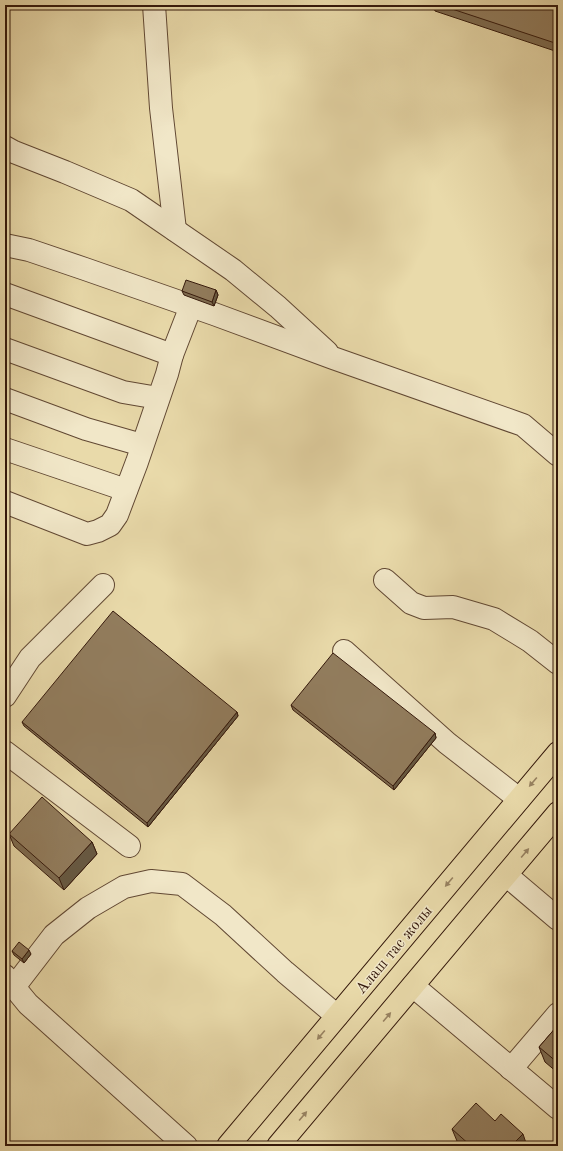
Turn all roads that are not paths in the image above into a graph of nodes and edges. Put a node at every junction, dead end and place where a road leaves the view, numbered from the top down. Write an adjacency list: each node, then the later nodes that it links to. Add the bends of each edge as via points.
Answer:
1 (154, 5): 3 (lane, via 161,108)
2 (5, 147): 3 (lane, via 131,200)
3 (175, 230): 9 (lane, via 233,270)
4 (5, 245): 6 (lane, via 29,250)
5 (5, 294): 8 (lane)
6 (191, 306): 8 (lane); 9 (lane)
7 (5, 349): 10 (lane, via 123,392)
8 (172, 355): 10 (lane)
9 (333, 358): 14 (lane, via 522,425)
10 (158, 398): 12 (lane)
11 (5, 399): 12 (lane, via 86,429)
12 (142, 445): 15 (lane)
13 (5, 449): 15 (lane)
14 (558, 455)
15 (126, 490): 16 (lane, via 110,526 87,534)
16 (5, 502)
17 (385, 580): 20 (lane, via 411,603 424,608 453,607 494,619 530,641)
18 (103, 585): 21 (lane, via 30,658)
19 (344, 651): 24 (lane, via 447,743)
20 (558, 663)
21 (5, 696)
22 (5, 752): 26 (lane)
23 (558, 753): 24 (main road, Алаш тас жолы, one-way to 24)
24 (519, 799): 32 (main road, Алаш тас жолы, one-way to 32)
25 (558, 813): 27 (main road, one-way to 25)
26 (129, 846)
27 (506, 875): 28 (lane); 30 (main road)
28 (558, 919)
29 (10, 982): 32 (lane, via 54,935 88,908 124,887 151,881 182,884 223,915); 35 (lane, via 28,1004)
30 (412, 986): 33 (lane); 37 (main road, one-way to 30)
31 (558, 1014): 33 (lane)
32 (337, 1016): 36 (main road, Алаш тас жолы, one-way to 36)
33 (512, 1069): 34 (lane)
34 (558, 1108)
35 (186, 1146)
36 (228, 1146)
37 (278, 1146)

